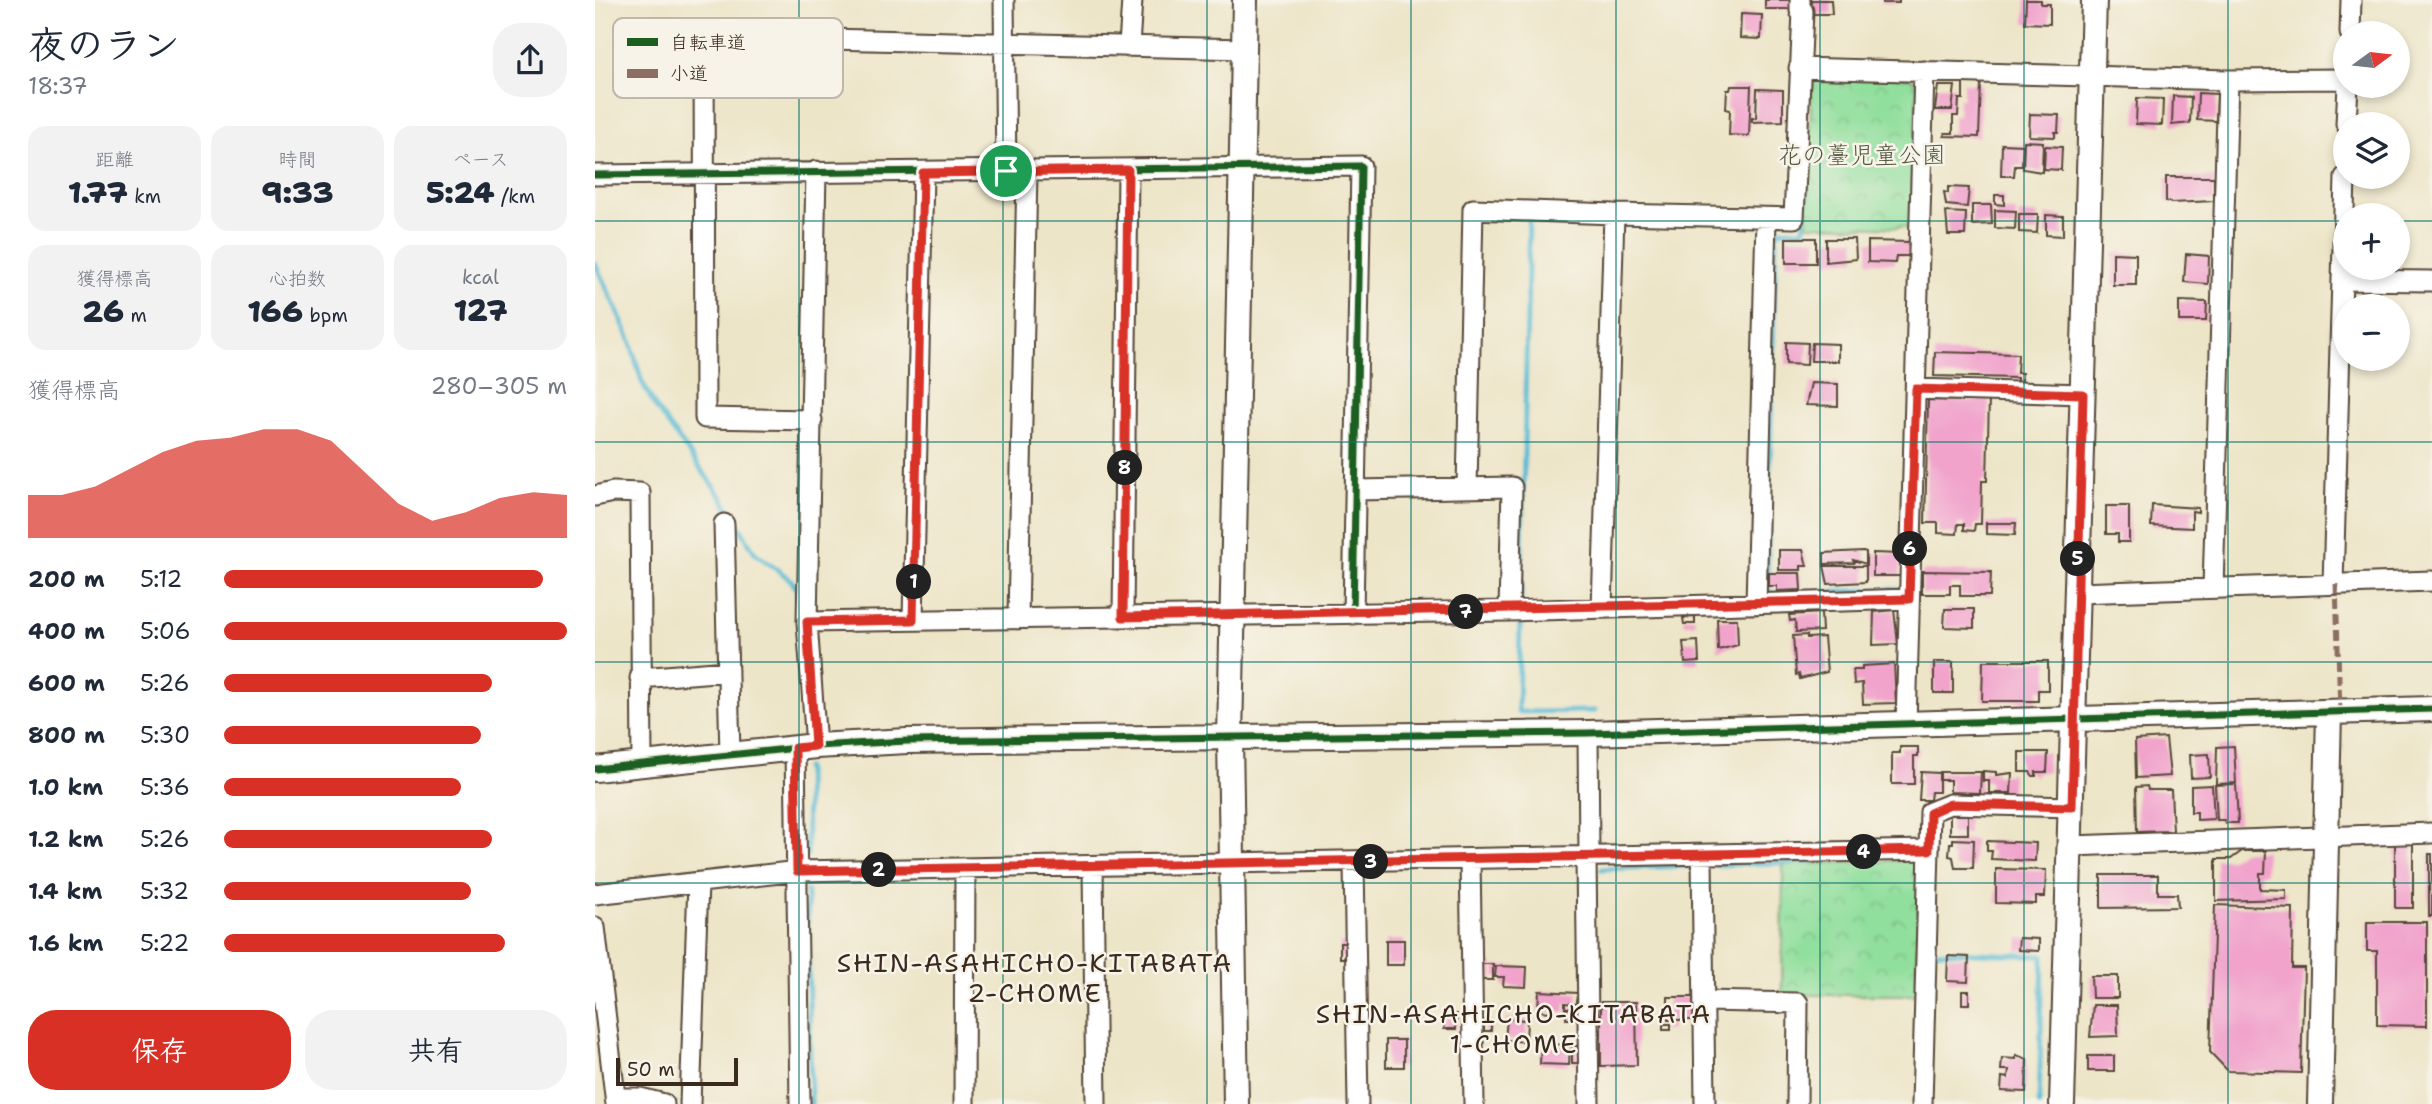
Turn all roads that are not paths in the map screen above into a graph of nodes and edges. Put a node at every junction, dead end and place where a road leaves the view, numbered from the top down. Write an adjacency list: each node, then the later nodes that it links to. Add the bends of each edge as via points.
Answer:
1 (1004, 0): 9 (street)
2 (1132, 0): 10 (street)
3 (1245, 0): 11 (street)
4 (1800, 0): 12 (street)
5 (2094, 0): 14 (street)
6 (2351, 0): 7 (street)
7 (2350, 21)
8 (843, 39): 9 (street)
9 (1003, 43): 10 (street); 20 (street)
10 (1129, 47): 11 (street)
11 (1244, 49): 18 (street)
12 (1799, 68): 13 (street); 27 (street, via 1794,218)
13 (1924, 71): 14 (street); 30 (street)
14 (2092, 77): 16 (street); 31 (street)
15 (2333, 79): 16 (street)
16 (2228, 80): 39 (street)
17 (703, 98): 22 (street)
18 (1242, 169): 19 (street); 34 (street, via 1361,166); 46 (street)
19 (1128, 170): 21 (street); 47 (street)
20 (1006, 171): 21 (street); 24 (street)
21 (1027, 171): 48 (street)
22 (703, 172): 23 (street); 25 (street); 32 (street, via 705,418)
23 (816, 172): 24 (street); 32 (street)
24 (923, 173): 49 (street)
25 (595, 175)
26 (1614, 214): 27 (street); 33 (street, via 1473,209); 43 (street)
27 (1766, 218): 42 (street)
28 (2343, 280): 29 (street); 38 (street)
29 (2432, 281)
30 (1916, 389): 31 (street); 41 (street)
31 (2083, 394): 40 (street)
32 (812, 420): 50 (street)
33 (1467, 488): 34 (street); 44 (street, via 1512,487)
34 (1356, 490): 45 (street)
35 (595, 496): 52 (street, via 641,493)
36 (725, 524): 51 (street)
37 (2432, 581): 38 (street)
38 (2333, 584): 39 (street)
39 (2213, 588): 40 (street)
40 (2077, 593): 55 (street)
41 (1909, 599): 42 (street); 56 (street)
42 (1756, 604): 43 (street)
43 (1602, 608): 44 (street)
44 (1509, 611): 45 (street)
45 (1353, 614): 46 (street)
46 (1232, 615): 47 (street); 58 (street)
47 (1123, 617): 48 (street)
48 (1018, 619): 49 (street)
49 (913, 620): 50 (street)
50 (807, 622): 59 (street)
51 (728, 671): 52 (street); 60 (street)
52 (641, 678): 61 (street)
53 (2432, 709): 54 (street)
54 (2329, 712): 55 (street); 65 (street)
55 (2074, 720): 56 (street); 63 (street)
56 (1906, 725): 57 (street)
57 (1588, 733): 58 (street); 69 (street)
58 (1230, 738): 59 (street, via 907,741); 72 (street)
59 (805, 747): 60 (street); 75 (street)
60 (730, 754): 61 (street)
61 (642, 764): 62 (street)
62 (595, 769)
63 (2072, 807): 66 (street); 67 (street, via 1950,804 1930,813)
64 (2432, 833): 65 (street)
65 (2326, 837): 66 (street); 94 (street)
66 (2071, 846): 93 (street)
67 (1929, 850): 68 (street); 92 (street)
68 (1702, 856): 69 (street); 79 (street)
69 (1587, 858): 70 (street); 89 (street)
70 (1470, 860): 71 (street); 88 (street)
71 (1354, 863): 72 (street); 87 (street)
72 (1232, 864): 73 (street); 86 (street)
73 (1093, 868): 74 (street); 85 (street)
74 (965, 869): 75 (street); 84 (street)
75 (797, 871): 76 (street); 83 (street)
76 (698, 883): 77 (street); 82 (street)
77 (595, 894)
78 (595, 927): 80 (street)
79 (1704, 1001): 90 (street); 91 (street, via 1798,1003)
80 (616, 1101): 81 (street, via 640,1098)
81 (664, 1104)
82 (690, 1104)
83 (800, 1104)
84 (964, 1104)
85 (1096, 1104)
86 (1236, 1104)
87 (1358, 1104)
88 (1474, 1104)
89 (1589, 1104)
90 (1705, 1104)
91 (1797, 1104)
92 (1922, 1104)
93 (2062, 1104)
94 (2320, 1104)

